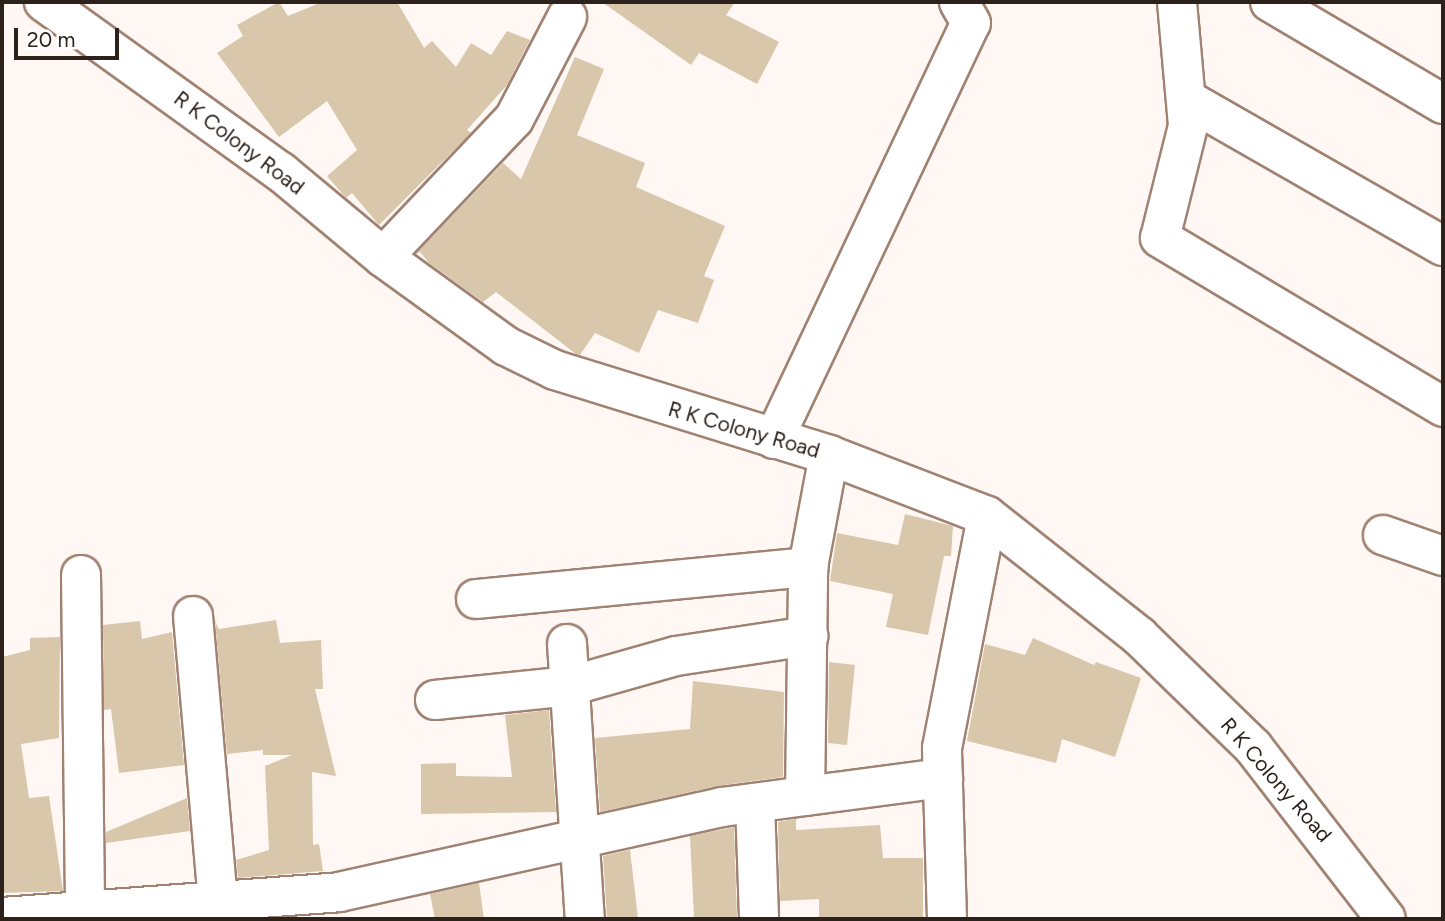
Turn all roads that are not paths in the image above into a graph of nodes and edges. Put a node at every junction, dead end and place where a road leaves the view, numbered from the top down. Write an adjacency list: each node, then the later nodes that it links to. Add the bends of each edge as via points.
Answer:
1 (44, 2): 9 (street, R K Colony Road, via 282,172)
2 (959, 2): 11 (street, via 971,23)
3 (1177, 2): 6 (street)
4 (1270, 2): 7 (street)
5 (567, 17): 9 (street, via 514,119)
6 (1186, 99): 8 (street); 10 (street, via 1188,126 1160,238)
7 (1443, 104)
8 (1443, 247)
9 (383, 257): 11 (street, R K Colony Road, via 506,345 555,370)
10 (1443, 407)
11 (774, 439): 12 (street, R K Colony Road)
12 (829, 455): 13 (street, R K Colony Road); 16 (street)
13 (987, 516): 24 (street, via 943,748); 34 (street, R K Colony Road, via 1139,636 1253,747)
14 (1383, 535): 15 (street)
15 (1443, 556)
16 (808, 566): 18 (street); 20 (street)
17 (81, 575): 29 (street)
18 (476, 599)
19 (193, 616): 28 (street)
20 (808, 636): 22 (street, via 676,656); 25 (street)
21 (567, 644): 22 (street)
22 (570, 686): 23 (street); 27 (street)
23 (435, 699)
24 (943, 778): 25 (street); 33 (street)
25 (805, 796): 26 (street)
26 (755, 803): 27 (street); 32 (street)
27 (582, 838): 28 (street, via 339,892); 31 (street)
28 (218, 901): 29 (street)
29 (85, 911): 30 (street)
30 (2, 917)
31 (585, 919)
32 (759, 919)
33 (947, 919)
34 (1386, 919)

